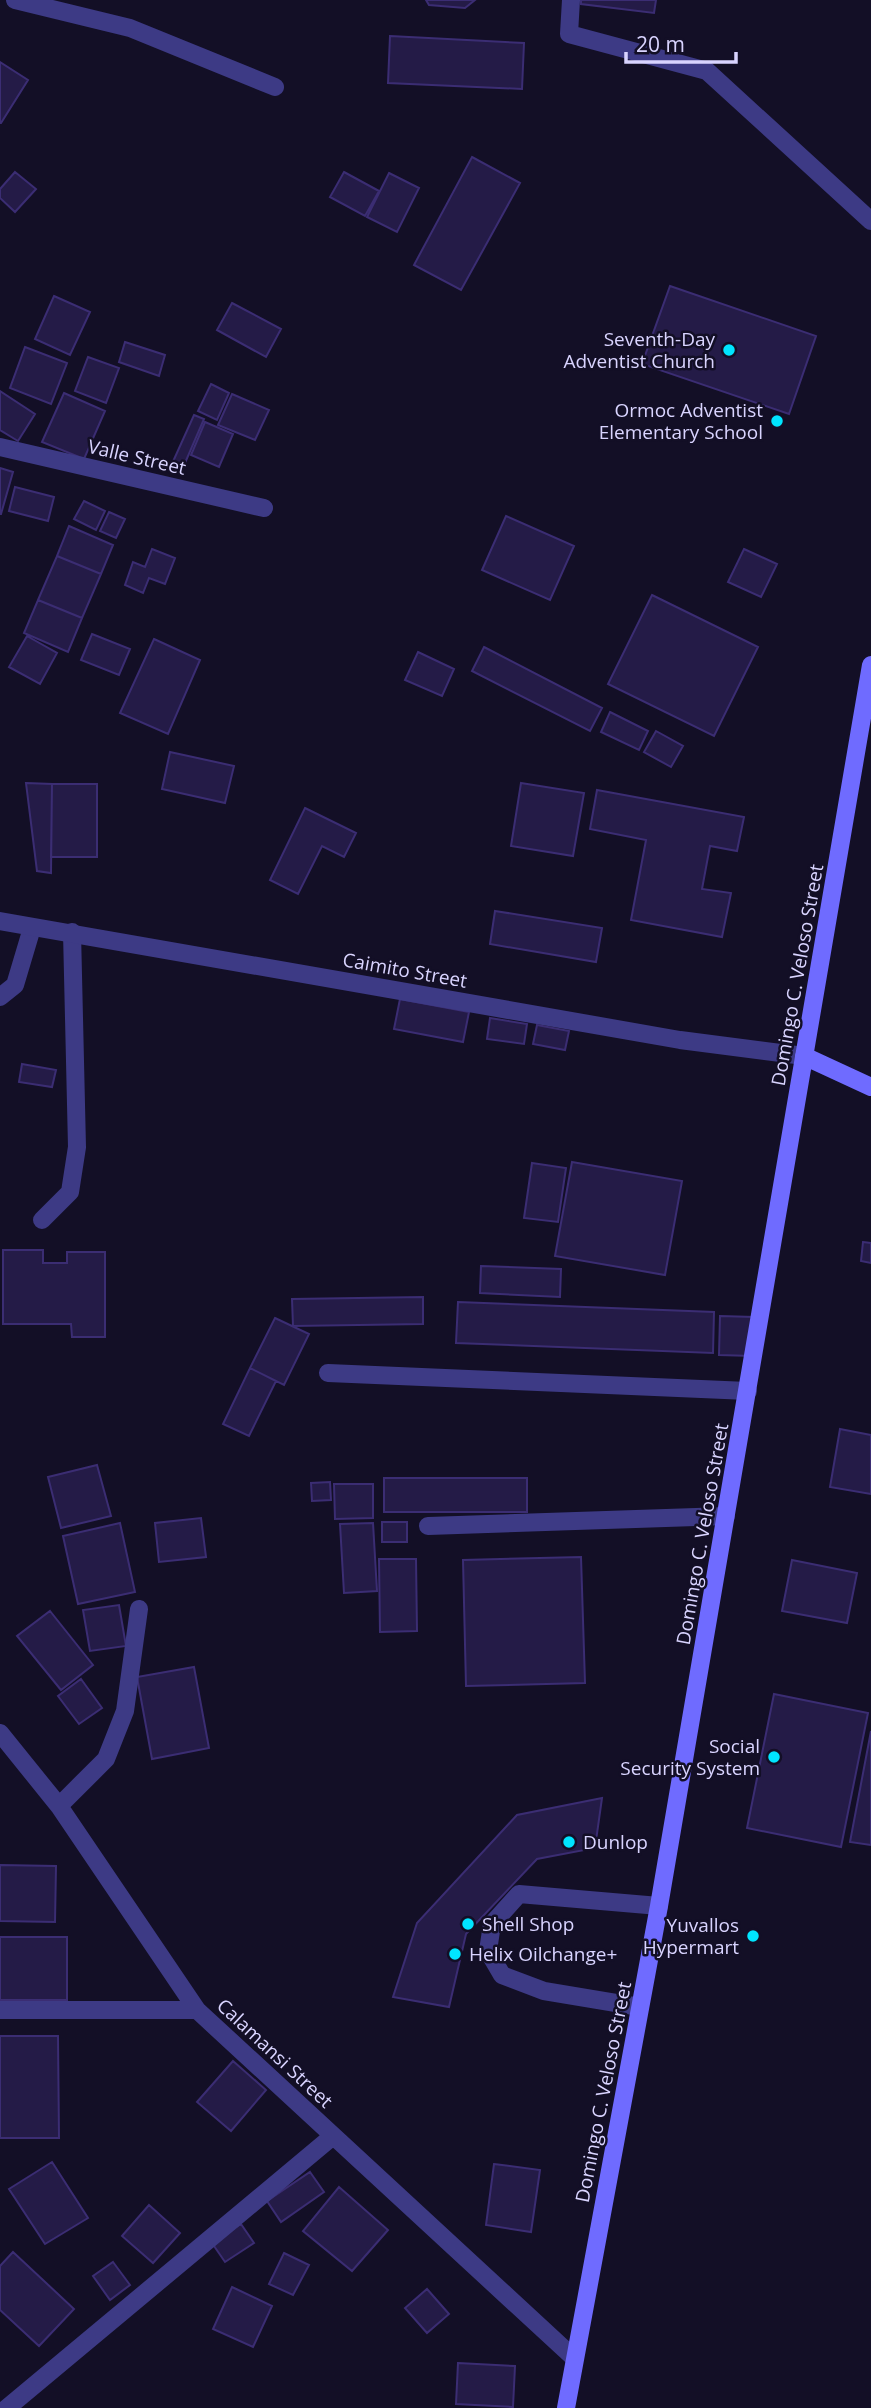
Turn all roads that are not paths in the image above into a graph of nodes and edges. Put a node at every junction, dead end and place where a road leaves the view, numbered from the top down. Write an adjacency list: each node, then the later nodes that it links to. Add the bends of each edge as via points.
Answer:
1 (15, 0): 3 (street, via 130,28)
2 (571, 0): 4 (street, via 569,34 707,71)
3 (275, 87)
4 (871, 221)
5 (0, 447): 6 (street, Valle Street)
6 (264, 508)
7 (871, 665): 12 (main road, Domingo C. Veloso Street)
8 (0, 921): 9 (street, Caimito Street)
9 (32, 928): 10 (street, Caimito Street); 11 (street, via 15,985)
10 (72, 932): 12 (street, Caimito Street, via 666,1037); 14 (street, via 78,1147 70,1192)
11 (0, 997)
12 (804, 1056): 13 (main road); 16 (main road, Domingo C. Veloso Street)
13 (871, 1087)
14 (42, 1220)
15 (328, 1373): 16 (street)
16 (748, 1391): 17 (main road, Domingo C. Veloso Street)
17 (726, 1516): 18 (street); 22 (main road, Domingo C. Veloso Street)
18 (428, 1526)
19 (139, 1609): 21 (street, via 125,1711 106,1759)
20 (0, 1733): 21 (street, Calamansi Street)
21 (59, 1806): 25 (street, Calamansi Street)
22 (659, 1906): 23 (main road, Domingo C. Veloso Street); 23 (street, via 519,1894 492,1924 488,1951 502,1975 544,1991)
23 (640, 2007): 27 (main road, Domingo C. Veloso Street)
24 (0, 2010): 25 (street)
25 (197, 2010): 26 (street, Calamansi Street)
26 (333, 2136): 27 (street, Calamansi Street); 28 (street)
27 (574, 2358): 29 (main road, Domingo C. Veloso Street)
28 (8, 2408)
29 (566, 2408)

